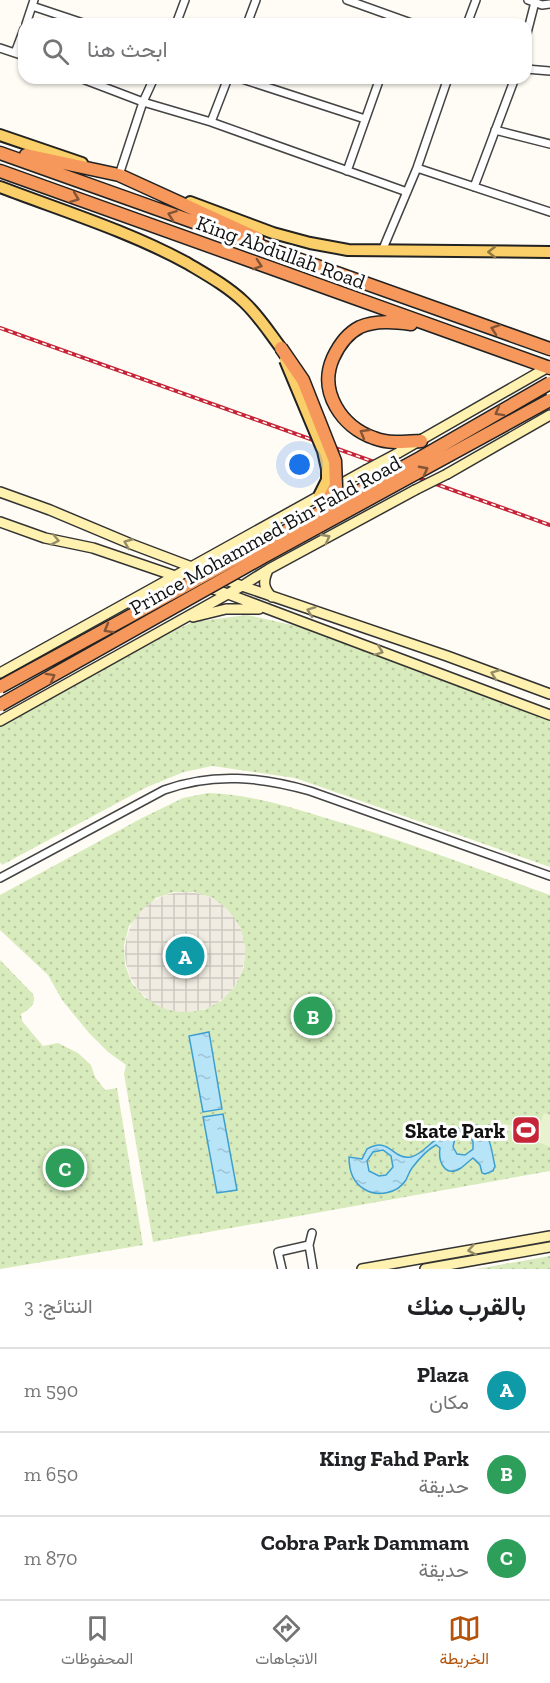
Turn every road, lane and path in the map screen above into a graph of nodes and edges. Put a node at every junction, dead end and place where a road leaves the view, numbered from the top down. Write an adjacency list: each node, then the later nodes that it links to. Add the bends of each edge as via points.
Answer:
1 (185, 0): 10 (street)
2 (256, 0): 11 (street)
3 (347, 0): 12 (street)
4 (476, 0): 13 (street)
5 (531, 1): 7 (street); 14 (street)
6 (33, 3): 8 (street); 9 (street)
7 (550, 4)
8 (28, 18)
9 (71, 18)
10 (178, 18)
11 (249, 18)
12 (390, 18)
13 (469, 18)
14 (529, 18)
15 (18, 45): 17 (street)
16 (0, 48): 17 (street)
17 (15, 53): 18 (street)
18 (18, 54)
19 (532, 70): 20 (street)
20 (550, 71)
21 (96, 84): 28 (street)
22 (151, 84): 28 (street)
23 (226, 84): 30 (street)
24 (257, 84): 29 (street)
25 (378, 84): 29 (street)
26 (446, 84): 35 (street)
27 (513, 84): 31 (street)
28 (143, 102): 30 (street); 38 (street)
29 (365, 119): 37 (street)
30 (211, 123): 37 (street)
31 (495, 130): 33 (street); 42 (street)
32 (0, 135): 38 (main road)
33 (550, 144)
34 (0, 151): 38 (highway); 47 (highway, King Abdullah Road, one-way to 34)
35 (417, 168): 42 (street); 43 (street)
36 (0, 171): 41 (highway, King Abdullah Road)
37 (347, 171): 43 (street)
38 (119, 175): 45 (main road, via 282,236 348,250); 47 (highway)
39 (0, 178): 41 (highway)
40 (0, 187): 51 (main road, via 170,254 243,301)
41 (48, 188): 48 (highway, King Abdullah Road, one-way to 48)
42 (474, 188): 44 (street)
43 (407, 192): 45 (street)
44 (550, 213)
45 (382, 251): 46 (main road, one-way to 45)
46 (550, 252)
47 (326, 270): 49 (highway, King Abdullah Road, one-way to 47)
48 (434, 327): 53 (highway, King Abdullah Road); 57 (highway, one-way to 48, via 375,439 345,419 334,406 330,364 346,337 360,327 388,322)
49 (515, 336): 50 (highway); 52 (highway, King Abdullah Road)
50 (550, 339)
51 (281, 348): 59 (main road, bridge, via 323,451 327,480); 60 (highway, bridge, via 303,380 335,461 336,486)
52 (550, 349)
53 (549, 367): 57 (street, Prince Mohammed Bin Fahd Road)
54 (550, 383): 60 (highway, Prince Mohammed Bin Fahd Road, one-way to 60, bridge)
55 (550, 400): 73 (highway, Prince Mohammed Bin Fahd Road, one-way to 55, bridge)
56 (550, 417): 63 (street, one-way to 56, bridge)
57 (420, 441): 59 (street, Prince Mohammed Bin Fahd Road, bridge)
58 (0, 492): 62 (street, one-way to 58)
59 (319, 496): 62 (street, Prince Mohammed Bin Fahd Road)
60 (322, 511): 71 (highway, Prince Mohammed Bin Fahd Road, one-way to 71, bridge)
61 (0, 522): 64 (street, one-way to 64)
62 (191, 567): 64 (street, Prince Mohammed Bin Fahd Road); 65 (street)
63 (269, 569): 65 (street); 67 (street, via 264,585)
64 (173, 576): 66 (street); 70 (street, Prince Mohammed Bin Fahd Road)
65 (242, 586): 66 (street); 67 (street)
66 (228, 594): 68 (street); 69 (street)
67 (272, 597): 72 (street, one-way to 67)
68 (271, 611): 69 (street, via 226,609); 74 (street, one-way to 74)
69 (171, 625): 75 (street)
70 (0, 673)
71 (0, 687)
72 (550, 694)
73 (0, 705)
74 (550, 715)
75 (0, 721)
76 (550, 876): 77 (street, via 310,791 276,782 228,778 185,782 164,790)
77 (0, 878)
78 (312, 1233): 81 (street)
79 (550, 1236): 80 (street)
80 (510, 1243): 83 (street); 86 (street, one-way to 86)
81 (309, 1245): 84 (street, via 278,1252); 85 (street)
82 (550, 1247): 83 (street)
83 (512, 1254): 87 (street)
84 (282, 1269)
85 (313, 1269)
86 (362, 1269)
87 (425, 1269)

